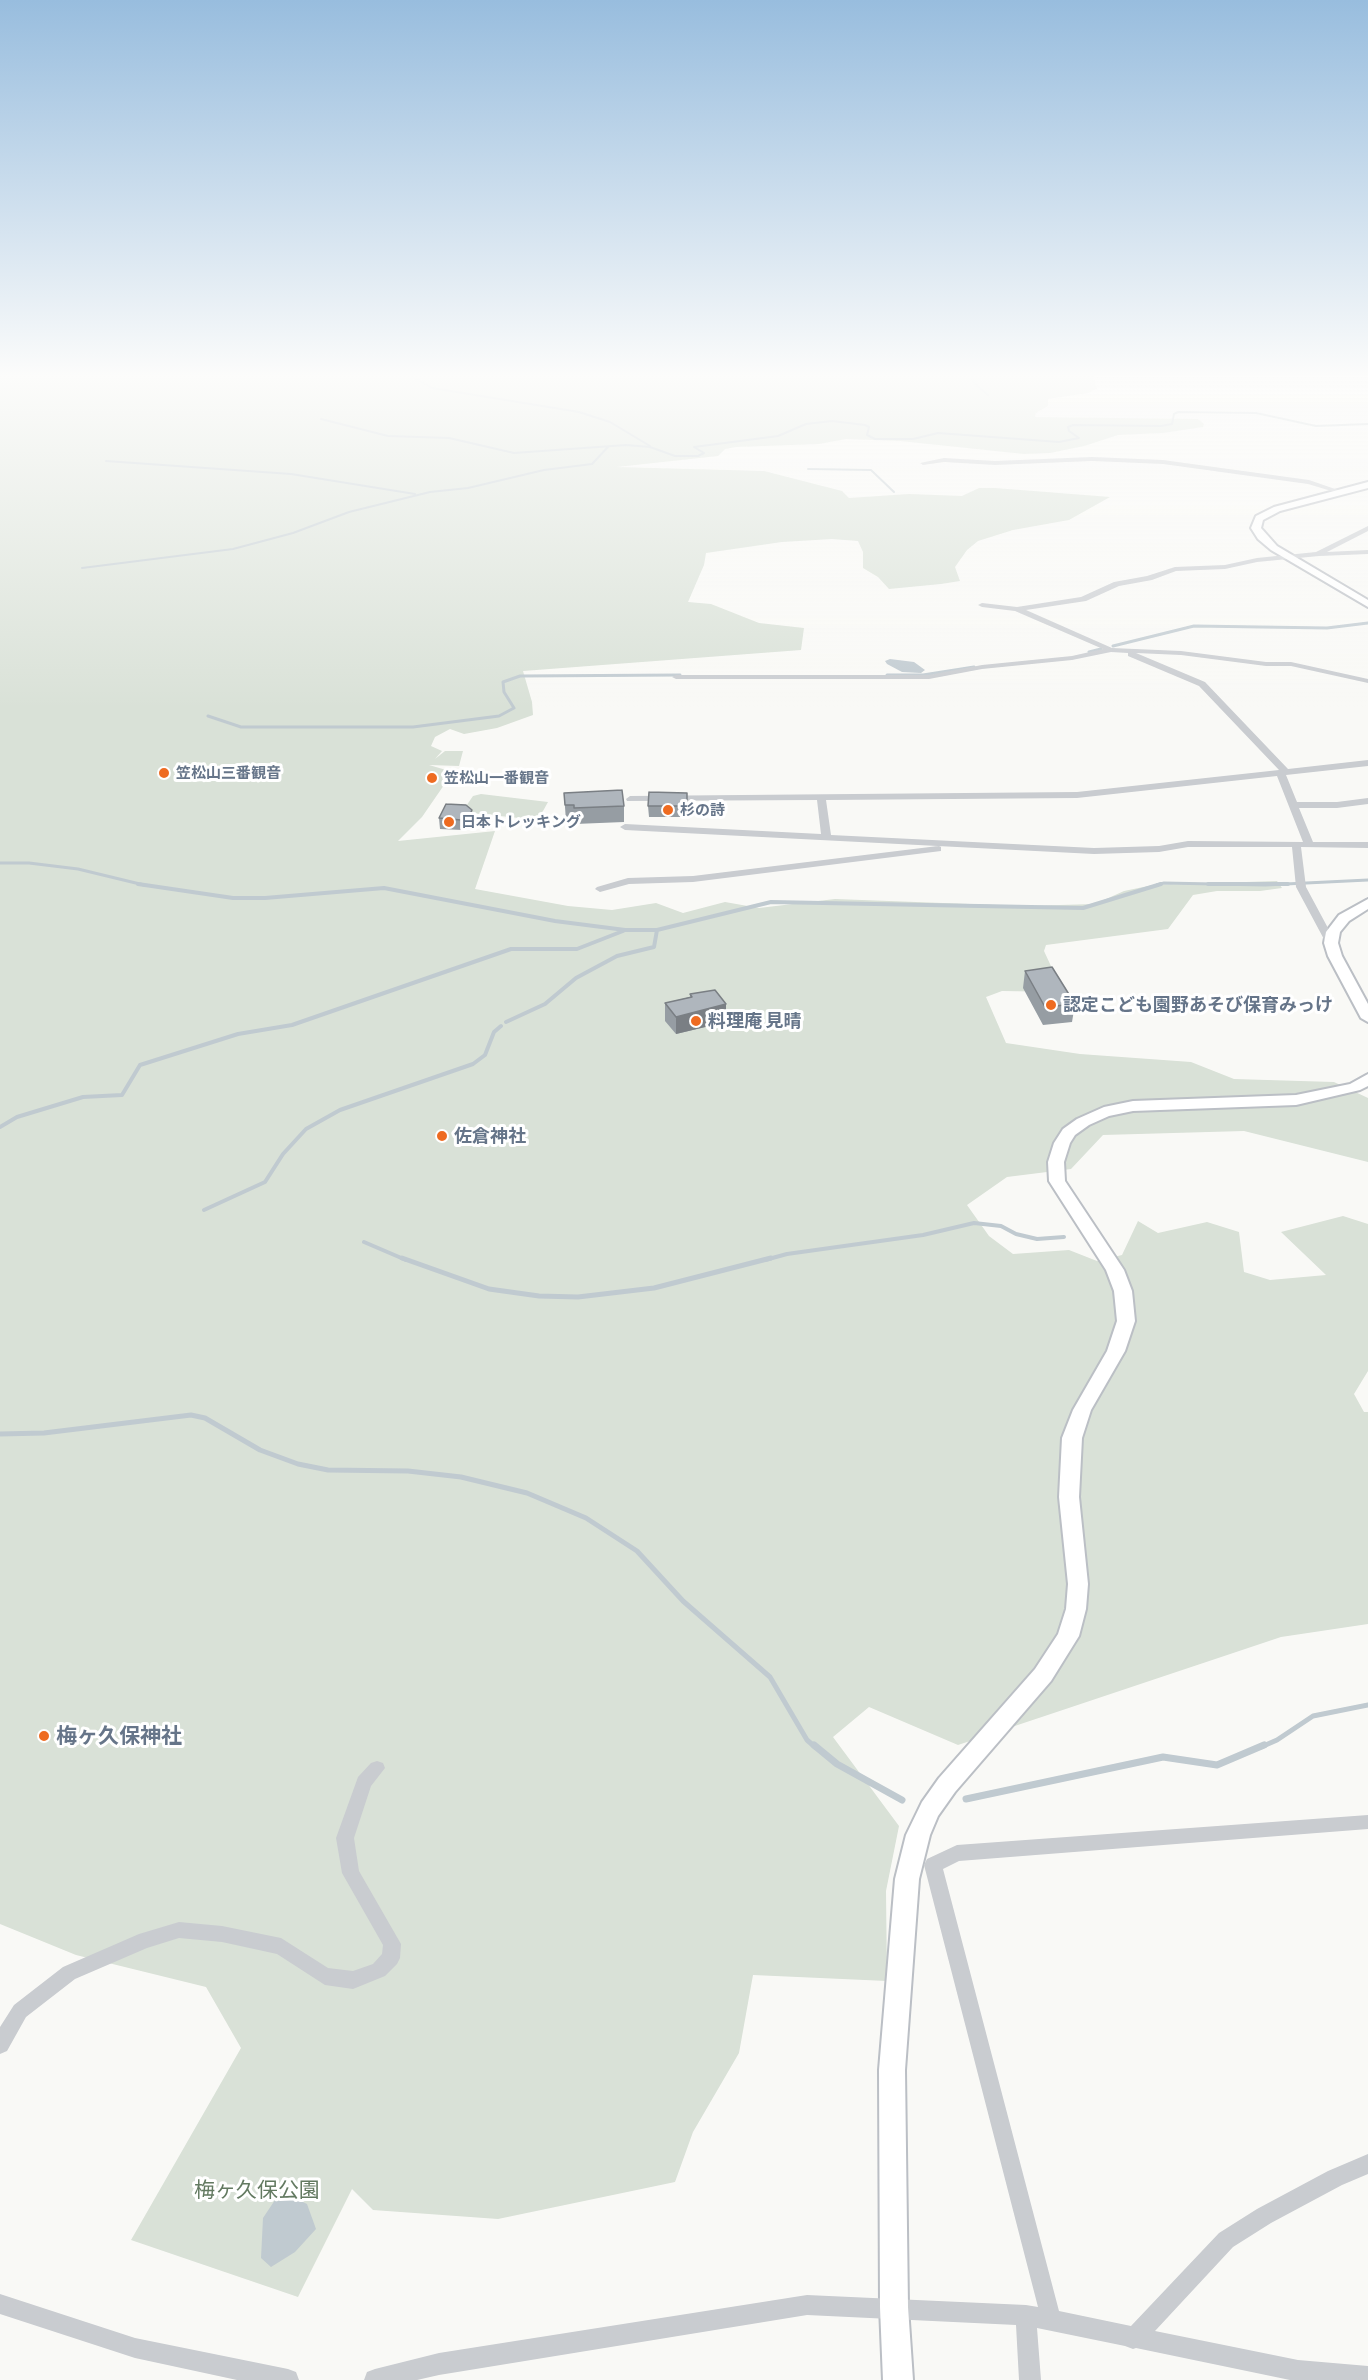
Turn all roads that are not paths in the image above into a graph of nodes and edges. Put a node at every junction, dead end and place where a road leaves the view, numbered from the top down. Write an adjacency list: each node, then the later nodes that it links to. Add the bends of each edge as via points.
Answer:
1 (1325, 487): 3 (street)
2 (1358, 487): 3 (street)
3 (1338, 491): 7 (street, via 1259,518 1256,528 1261,537)
4 (1368, 528): 6 (street)
5 (1368, 552): 6 (street)
6 (1319, 554): 7 (street)
7 (1291, 558): 8 (street); 10 (street, via 1176,569 1117,584 1083,599)
8 (1368, 604)
9 (982, 605): 10 (street)
10 (1017, 609): 11 (street)
11 (1111, 650): 12 (street, via 929,677); 13 (street, via 1291,664); 15 (street, via 1131,654 1202,684)
12 (676, 677)
13 (1368, 681)
14 (1368, 763): 15 (street)
15 (1283, 773): 16 (street, via 1077,795); 19 (street)
16 (821, 798): 17 (street); 21 (street)
17 (630, 799)
18 (1368, 801): 19 (street)
19 (1292, 805): 23 (street)
20 (625, 827): 21 (street)
21 (826, 836): 25 (street)
22 (1296, 844): 23 (street); 25 (street, via 1188,844 1094,851); 28 (street, via 1301,881)
23 (1309, 844): 24 (street)
24 (1368, 845)
25 (966, 846): 26 (street, via 693,879 628,881)
26 (600, 889)
27 (1368, 903): 28 (street, via 1339,923)
28 (1331, 944): 29 (street)
29 (1368, 1017)
30 (1368, 1080): 36 (street, via 1296,1100 1133,1106 1104,1112 1083,1122 1062,1143 1056,1162 1057,1181 1115,1270 1123,1291 1126,1321 1116,1351 1082,1410 1072,1438 1069,1497 1078,1584 1068,1636 1042,1675 930,1809 918,1835 907,1879 892,2070)
31 (377, 1768): 33 (street, via 364,1782 345,1839 351,1873 392,1944 391,1958 379,1970 353,1980 325,1976 281,1946 179,1930 145,1940 69,1973 20,2011)
32 (1368, 1821): 38 (street, via 957,1853 933,1865)
33 (0, 2045)
34 (1368, 2164): 39 (street, via 1324,2183 1226,2240)
35 (0, 2304): 41 (street, via 135,2348)
36 (894, 2307): 37 (street); 42 (street, via 807,2305 439,2364); 43 (street)
37 (1026, 2315): 38 (street); 44 (street)
38 (1051, 2319): 39 (street)
39 (1133, 2339): 40 (street, via 1298,2372)
40 (1368, 2377)
41 (288, 2380)
42 (375, 2380)
43 (898, 2380)
44 (1030, 2380)

